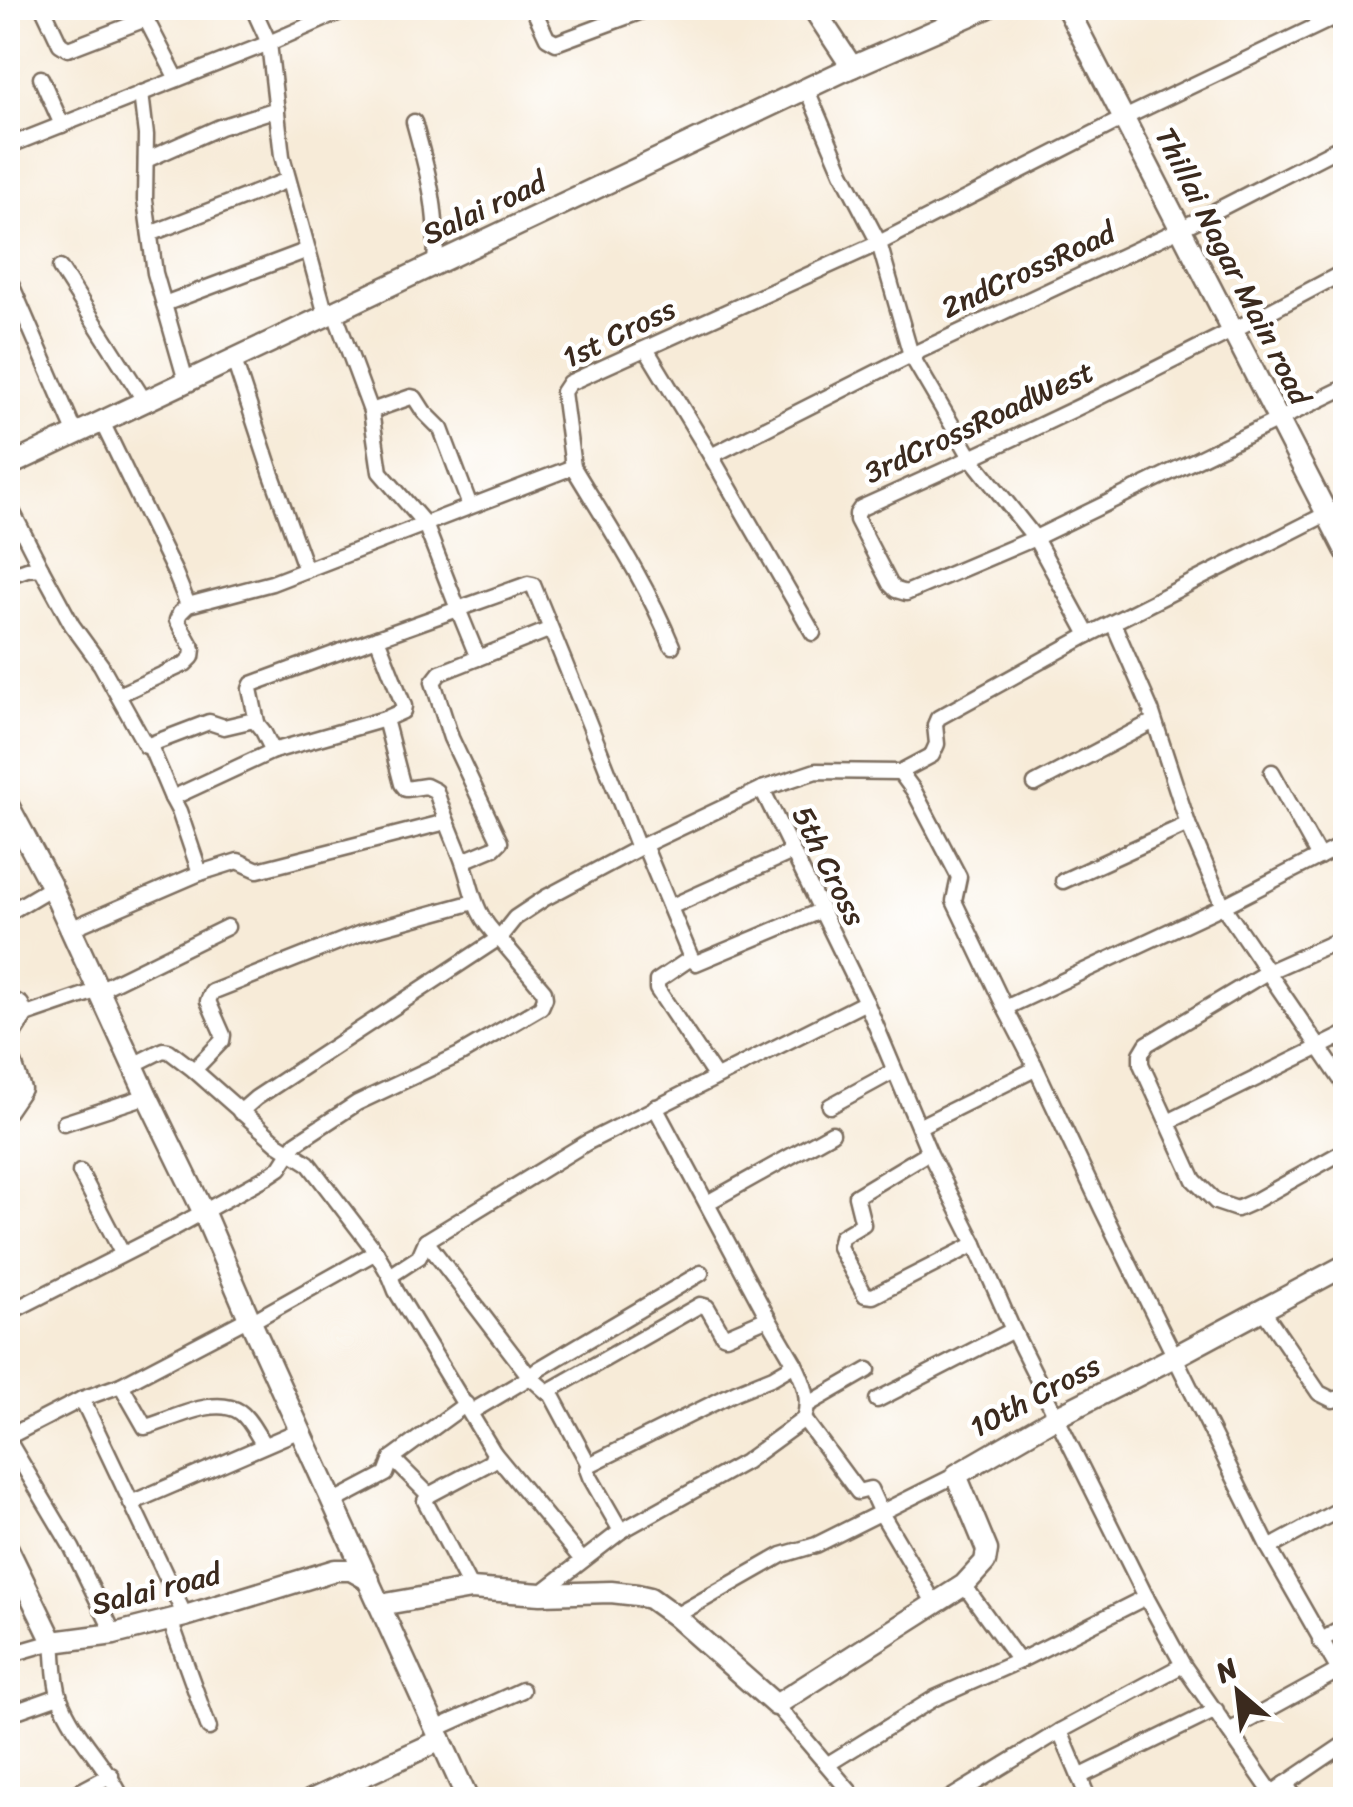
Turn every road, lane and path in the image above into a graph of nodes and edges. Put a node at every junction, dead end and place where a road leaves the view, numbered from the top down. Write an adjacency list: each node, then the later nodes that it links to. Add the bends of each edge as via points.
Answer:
1 (43, 8): 11 (street, via 68,49)
2 (253, 8): 12 (street)
3 (349, 8): 12 (street)
4 (533, 8): 9 (street, via 556,43)
5 (650, 8): 9 (street)
6 (813, 8): 13 (street)
7 (987, 8): 13 (street, Salai road)
8 (1068, 8): 19 (street, Thillai Nagar Main road)
9 (623, 12)
10 (1346, 12): 19 (street, 1st Cross)
11 (145, 13): 15 (street)
12 (270, 43): 15 (street); 18 (street)
13 (852, 67): 16 (street, Salai road)
14 (41, 78): 21 (street)
15 (176, 79): 17 (street)
16 (807, 90): 28 (street); 30 (street, Salai road)
17 (141, 94): 21 (street); 24 (street)
18 (277, 110): 24 (street, via 220,126); 25 (street)
19 (1124, 118): 26 (street, Thillai Nagar Main road); 28 (street, 1st Cross)
20 (414, 122): 30 (street, via 434,202)
21 (62, 125): 23 (street)
22 (1346, 144): 26 (street, 2ndCrossRoad)
23 (8, 146)
24 (146, 160): 27 (street)
25 (288, 180): 27 (street); 29 (street)
26 (1180, 228): 36 (street, Thillai Nagar Main road); 38 (street, 2ndCrossRoad)
27 (150, 234): 34 (street)
28 (878, 244): 37 (street, 1st Cross); 38 (street)
29 (308, 250): 34 (street); 35 (street)
30 (435, 264): 35 (street, Salai road)
31 (60, 268): 42 (street)
32 (1346, 271): 36 (street, 3rdCrossRoadWest)
33 (8, 277): 46 (street)
34 (164, 304): 40 (street)
35 (330, 313): 39 (street, Salai road); 43 (street)
36 (1232, 332): 45 (street, Thillai Nagar Main road); 48 (street, 3rdCrossRoadWest)
37 (646, 349): 47 (street); 50 (street, 1st Cross, via 565,386)
38 (911, 356): 47 (street, 2ndCrossRoad); 48 (street)
39 (234, 360): 40 (street, Salai road); 59 (street)
40 (186, 380): 42 (street, Salai road)
41 (1346, 387): 45 (street)
42 (144, 400): 44 (street, Salai road)
43 (370, 411): 53 (street, via 415,398 441,429); 55 (street, via 380,472)
44 (101, 420): 46 (street, Salai road); 61 (street)
45 (1278, 422): 54 (street, Thillai Nagar Main road); 56 (street)
46 (75, 432): 49 (street, Salai road)
47 (711, 456): 65 (street)
48 (972, 459): 56 (street); 56 (street, 3rdCrossRoadWest, via 859,511 857,520 890,584 906,593)
49 (8, 466)
50 (573, 467): 53 (street); 68 (street, via 639,576)
51 (8, 502): 58 (street)
52 (1346, 504): 54 (street)
53 (470, 506): 55 (street)
54 (1326, 514): 57 (street, Thillai Nagar Main road); 63 (street)
55 (425, 524): 59 (street); 62 (street)
56 (1035, 538): 66 (street)
57 (1346, 552)
58 (41, 568): 60 (street); 70 (street)
59 (306, 570): 61 (street)
60 (8, 576)
61 (188, 605): 70 (street, via 177,620 192,657)
62 (458, 609): 64 (street, via 528,584); 67 (street); 69 (street)
63 (1112, 623): 66 (street); 72 (street)
64 (551, 629): 69 (street); 86 (street)
65 (813, 633)
66 (1088, 635): 76 (street, via 938,718 932,755)
67 (377, 638): 71 (street, via 404,706); 73 (street, via 252,684)
68 (672, 646)
69 (478, 658): 89 (street, via 433,682 451,738 500,842)
70 (118, 695): 74 (street)
71 (384, 719): 75 (street); 82 (street, via 403,787 436,791)
72 (1154, 721): 78 (street); 83 (street)
73 (257, 722): 74 (street, via 210,722); 75 (street)
74 (150, 746): 80 (street)
75 (273, 751): 80 (street)
76 (900, 772): 79 (street, 5th Cross, via 816,771); 107 (street, via 959,878 954,901)
77 (1272, 772): 88 (street)
78 (1036, 784)
79 (762, 789): 86 (street); 87 (street, 5th Cross)
80 (172, 798): 90 (street)
81 (8, 805): 84 (street)
82 (446, 822): 89 (street); 90 (street, via 258,870 238,861)
83 (1188, 824): 91 (street); 94 (street)
84 (14, 838): 92 (street)
85 (1346, 843): 88 (street)
86 (641, 846): 95 (street); 101 (street, via 545,898)
87 (792, 852): 95 (street); 96 (street, 5th Cross)
88 (1319, 857): 94 (street)
89 (463, 861): 93 (street)
90 (200, 873): 99 (street)
91 (1064, 881)
92 (50, 884): 97 (street); 99 (street)
93 (474, 902): 101 (street); 114 (street, via 360,934 212,992 208,1002 222,1041)
94 (1223, 906): 103 (street); 107 (street)
95 (670, 908): 102 (street)
96 (820, 911): 102 (street, via 696,963); 106 (street, 5th Cross)
97 (8, 913)
98 (227, 927): 104 (street)
99 (70, 929): 104 (street)
100 (1346, 937): 103 (street)
101 (498, 938): 122 (street); 128 (street, via 544,991 540,1006 358,1103)
102 (690, 958): 116 (street, via 656,981 656,989)
103 (1267, 972): 111 (street); 123 (street, via 1140,1054)
104 (99, 990): 108 (street); 113 (street)
105 (8, 997): 108 (street)
106 (866, 1002): 115 (street, 5th Cross); 116 (street)
107 (1005, 1008): 112 (street)
108 (26, 1015): 110 (street)
109 (1346, 1034): 111 (street)
110 (8, 1043): 121 (street, via 23,1088)
111 (1318, 1047): 117 (street); 123 (street)
112 (1034, 1064): 125 (street, via 1024,1076); 145 (street)
113 (133, 1066): 114 (street, via 163,1050); 118 (street)
114 (194, 1070): 122 (street)
115 (894, 1071): 119 (street); 125 (street, 5th Cross)
116 (714, 1076): 120 (street)
117 (1346, 1087)
118 (146, 1096): 124 (street); 132 (street)
119 (830, 1106)
120 (655, 1107): 131 (street); 133 (street)
121 (8, 1111)
122 (240, 1112): 128 (street)
123 (1168, 1122): 127 (street, via 1194,1180 1216,1202 1237,1209)
124 (64, 1123)
125 (920, 1126): 129 (street, 5th Cross)
126 (832, 1133): 131 (street)
127 (1346, 1150)
128 (290, 1152): 132 (street, via 280,1168); 135 (street, via 308,1163)
129 (929, 1152): 134 (street, 5th Cross); 134 (street, via 856,1196 863,1224 841,1237 839,1247 865,1294 873,1296)
130 (80, 1172): 136 (street)
131 (707, 1203): 142 (street)
132 (203, 1210): 136 (street); 143 (street)
133 (426, 1241): 139 (street, via 419,1257); 148 (street)
134 (975, 1244): 144 (street, 5th Cross)
135 (376, 1252): 139 (street); 143 (street)
136 (122, 1254): 141 (street)
137 (1346, 1265): 140 (street, 10th Cross)
138 (701, 1274): 148 (street)
139 (390, 1276): 154 (street)
140 (1262, 1309): 145 (street, 10th Cross); 151 (street, via 1319,1393 1333,1400)
141 (8, 1313)
142 (768, 1318): 146 (street); 150 (street, via 726,1336 700,1305)
143 (250, 1320): 149 (street); 157 (street)
144 (1014, 1330): 153 (street); 156 (street, 5th Cross)
145 (1176, 1356): 156 (street, 10th Cross); 170 (street)
146 (795, 1364): 155 (street); 162 (street)
147 (868, 1370): 155 (street)
148 (530, 1376): 150 (street); 154 (street)
149 (121, 1384): 152 (street); 159 (street, via 144,1426 226,1408 241,1413)
150 (550, 1392): 162 (street)
151 (1346, 1396)
152 (82, 1400): 158 (street); 166 (street)
153 (877, 1400)
154 (469, 1408): 160 (street); 161 (street)
155 (806, 1411): 168 (street, via 858,1492 870,1489); 169 (street, via 745,1462)
156 (1056, 1417): 163 (street, 10th Cross); 177 (street, 5th Cross)
157 (300, 1430): 159 (street); 165 (street)
158 (8, 1438): 183 (street)
159 (264, 1445): 166 (street)
160 (494, 1453): 164 (street); 172 (street)
161 (392, 1458): 164 (street); 165 (street, via 386,1474)
162 (588, 1465): 169 (street)
163 (956, 1475): 168 (street); 174 (street, 10th Cross, via 987,1550)
164 (429, 1495): 175 (street, via 425,1504)
165 (333, 1502): 173 (street)
166 (131, 1503): 181 (street)
167 (1346, 1506): 170 (street)
168 (881, 1513): 178 (street); 180 (street, via 782,1555)
169 (621, 1530): 172 (street)
170 (1269, 1548): 184 (street)
171 (8, 1549): 185 (street)
172 (582, 1560): 176 (street)
173 (369, 1580): 179 (street); 181 (street, Salai road, via 335,1570)
174 (964, 1585): 178 (street); 187 (street)
175 (471, 1590): 176 (street); 179 (street)
176 (541, 1594): 180 (street, via 628,1593 650,1598)
177 (1146, 1597): 187 (street); 188 (street, 5th Cross)
178 (934, 1604): 192 (street)
179 (380, 1606): 198 (street)
180 (675, 1616): 192 (street)
181 (177, 1618): 183 (street, Salai road); 195 (street)
182 (1346, 1626): 184 (street)
183 (114, 1634): 185 (street, Salai road)
184 (1320, 1640): 189 (street)
185 (54, 1642): 186 (street); 191 (street)
186 (8, 1656)
187 (1019, 1661): 200 (street, via 935,1698)
188 (1184, 1665): 193 (street, 5th Cross); 197 (street)
189 (1342, 1677): 196 (street)
190 (522, 1690): 198 (street)
191 (59, 1696): 194 (street); 201 (street)
192 (776, 1706): 200 (street)
193 (1216, 1710): 196 (street, 5th Cross); 202 (street)
194 (8, 1714)
195 (209, 1728)
196 (1229, 1730): 203 (street, 5th Cross)
197 (1060, 1731): 202 (street); 209 (street)
198 (438, 1734): 206 (street); 207 (street)
199 (1346, 1743): 203 (street)
200 (828, 1764): 208 (street)
201 (111, 1775): 204 (street); 205 (street)
202 (1080, 1777): 210 (street)
203 (1273, 1792): 211 (street, 5th Cross)
204 (64, 1800)
205 (123, 1800)
206 (311, 1800)
207 (468, 1800)
208 (857, 1800)
209 (947, 1800)
210 (1088, 1800)
211 (1297, 1800)

